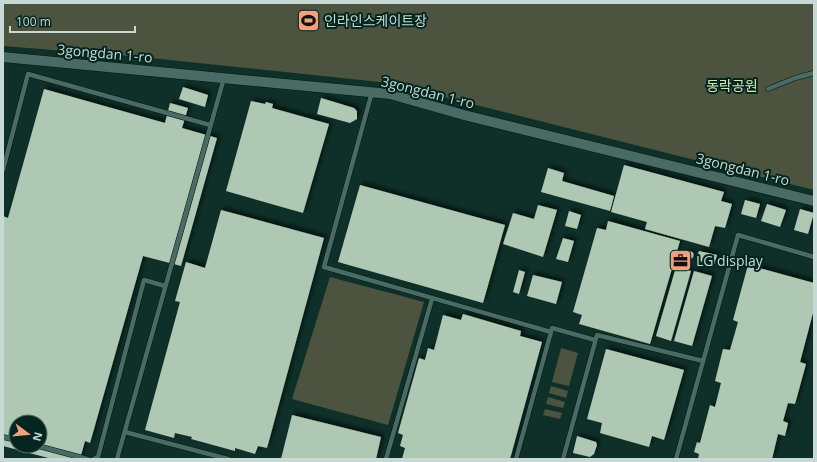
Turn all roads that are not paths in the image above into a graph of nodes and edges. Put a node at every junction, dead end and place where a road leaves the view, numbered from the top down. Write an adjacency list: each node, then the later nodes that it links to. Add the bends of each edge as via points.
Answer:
1 (3, 57): 3 (street, 3gongdan 1-ro)
2 (814, 73): 4 (lane)
3 (224, 78): 5 (street, 3gongdan 1-ro); 6 (lane)
4 (768, 89)
5 (372, 92): 8 (street, 3gongdan 1-ro, via 390,94 464,115); 11 (lane, via 324,267)
6 (210, 125): 7 (lane, via 28,74); 10 (lane)
7 (3, 170)
8 (814, 201)
9 (814, 257): 14 (lane, via 738,235)
10 (165, 286): 15 (lane); 18 (lane, via 144,280 98,457)
11 (432, 298): 12 (lane); 21 (lane)
12 (551, 332): 13 (lane, via 552,328); 22 (lane)
13 (595, 340): 14 (lane, via 597,335); 23 (lane)
14 (703, 361): 24 (lane)
15 (125, 432): 19 (lane); 20 (lane)
16 (48, 449): 17 (lane)
17 (87, 459)
18 (94, 459)
19 (117, 459)
20 (228, 459)
21 (386, 459)
22 (516, 459)
23 (564, 459)
24 (676, 459)

